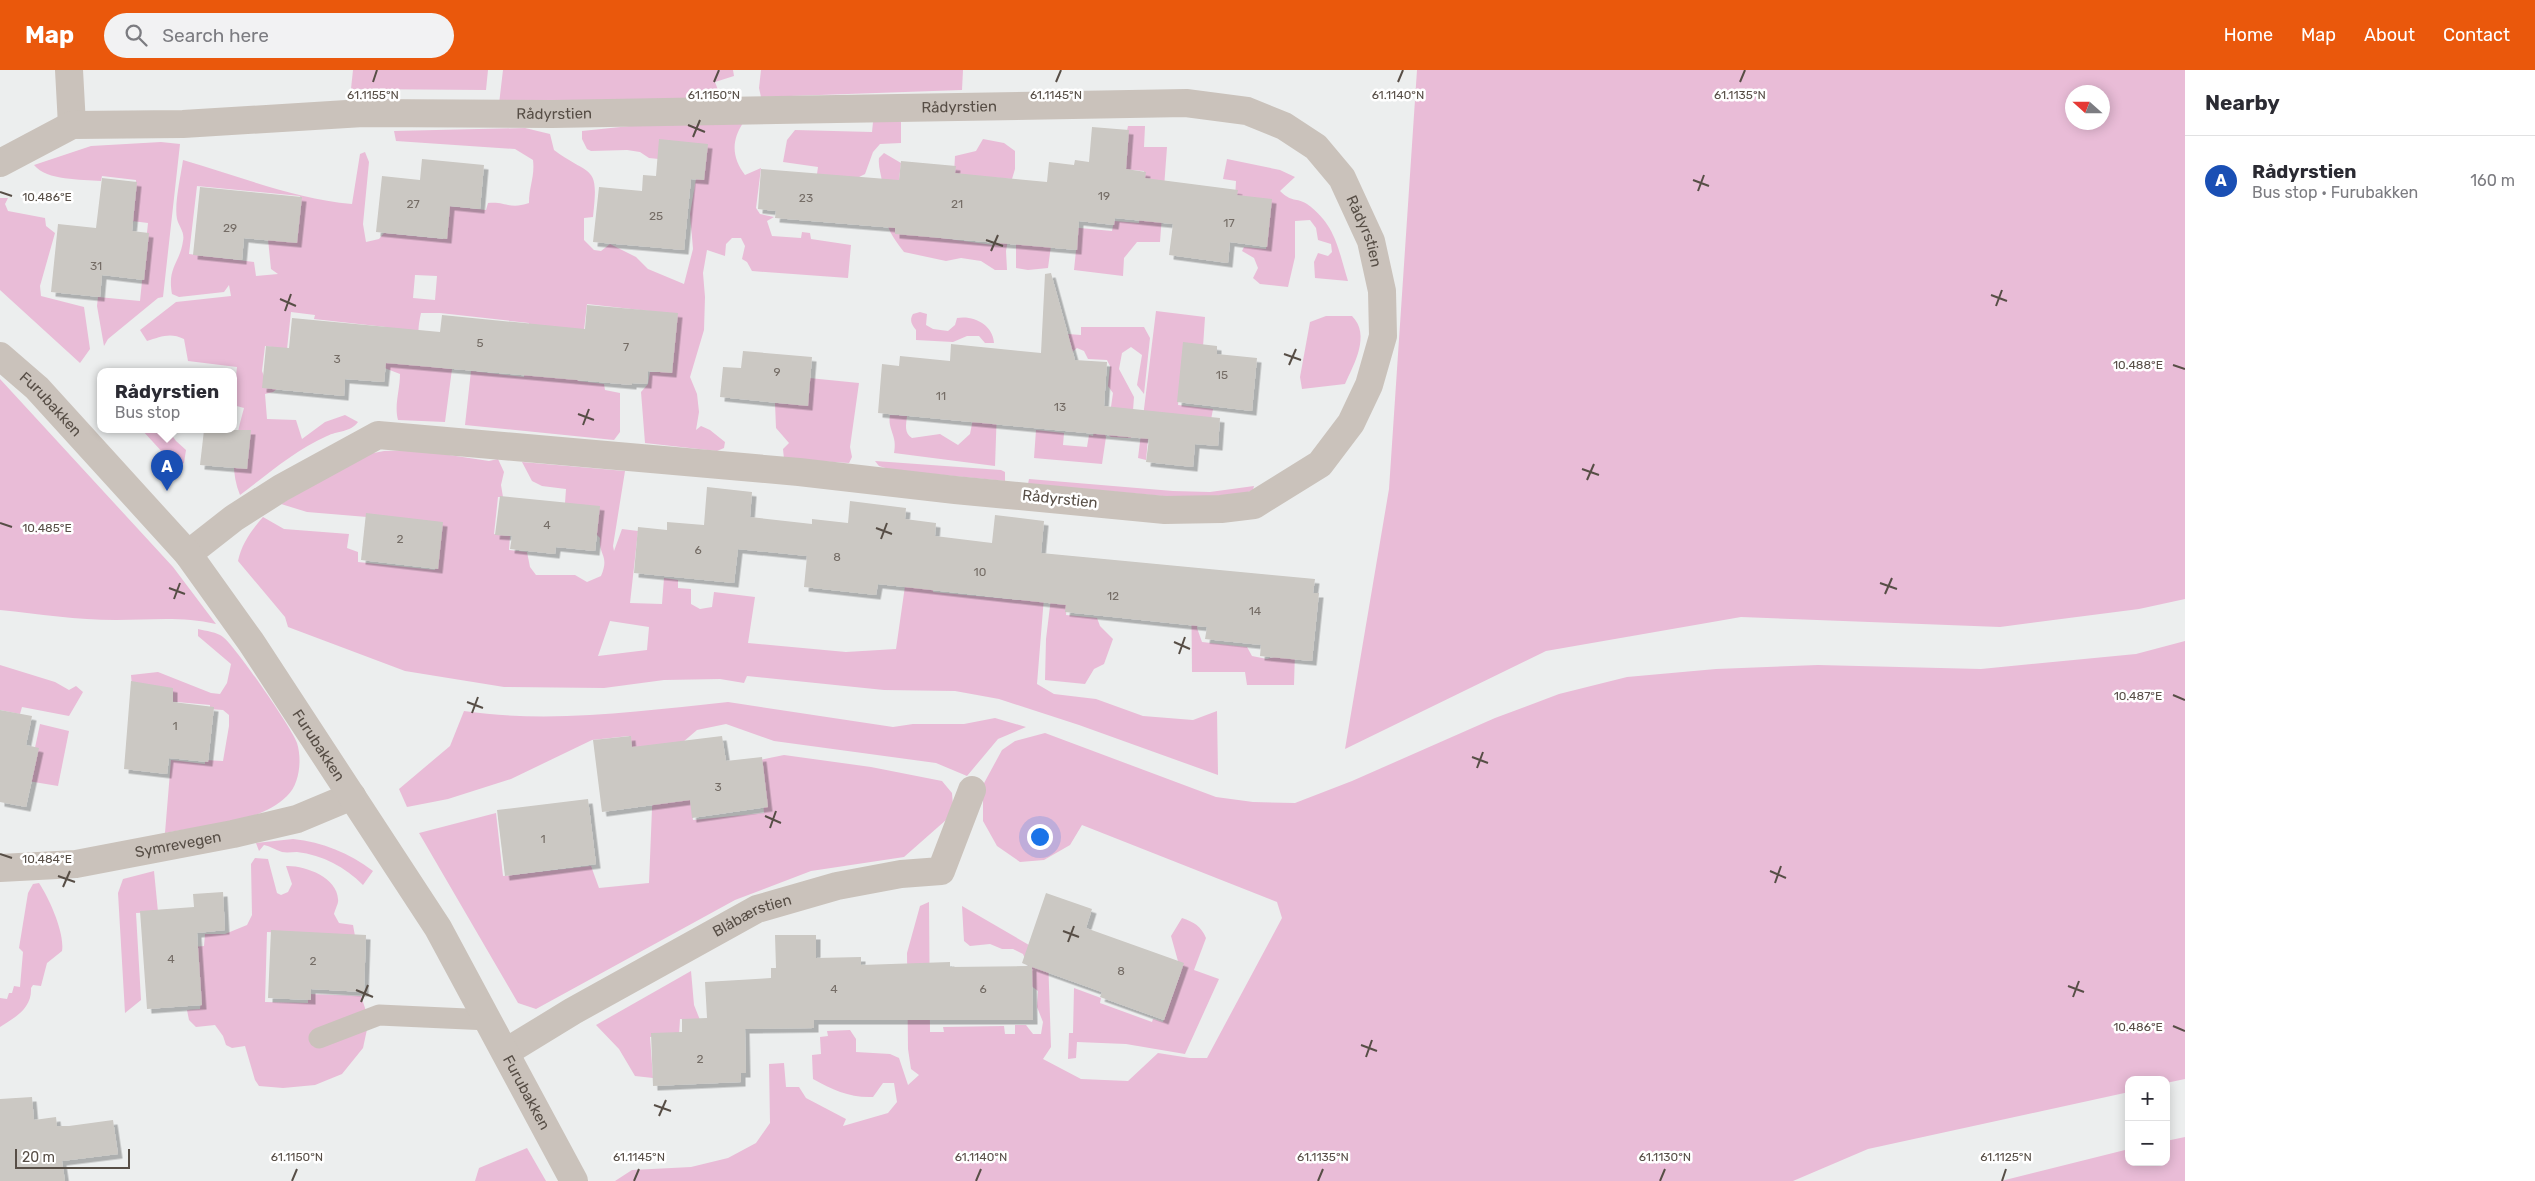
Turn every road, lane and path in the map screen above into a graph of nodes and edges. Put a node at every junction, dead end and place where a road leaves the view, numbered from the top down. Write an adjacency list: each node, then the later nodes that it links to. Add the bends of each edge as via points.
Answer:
1 (69, 70): 2 (street)
2 (72, 124): 3 (street, Rådyrstien); 5 (street, Rådyrstien, via 183,124 363,113 513,114 1186,103 1248,111 1284,126 1316,147 1342,178 1371,241 1382,291 1383,336 1369,385 1351,423 1320,464 1254,504 1221,509 1166,510 799,472 378,435 281,488 234,518)
3 (0, 163)
4 (0, 356): 5 (street, Furubakken, via 37,388)
5 (188, 554): 7 (street, Furubakken, via 251,642)
6 (972, 790): 11 (street, Blåbærstien, via 941,871 901,874 837,886 757,909 573,1010)
7 (352, 796): 8 (street, Symrevegen, via 297,819 233,834 76,864); 9 (street, Furubakken, via 438,928)
8 (0, 868)
9 (489, 1020): 10 (lane, via 379,1015); 11 (street, Furubakken)
10 (319, 1038)
11 (506, 1052): 12 (street, Furubakken)
12 (574, 1181)

